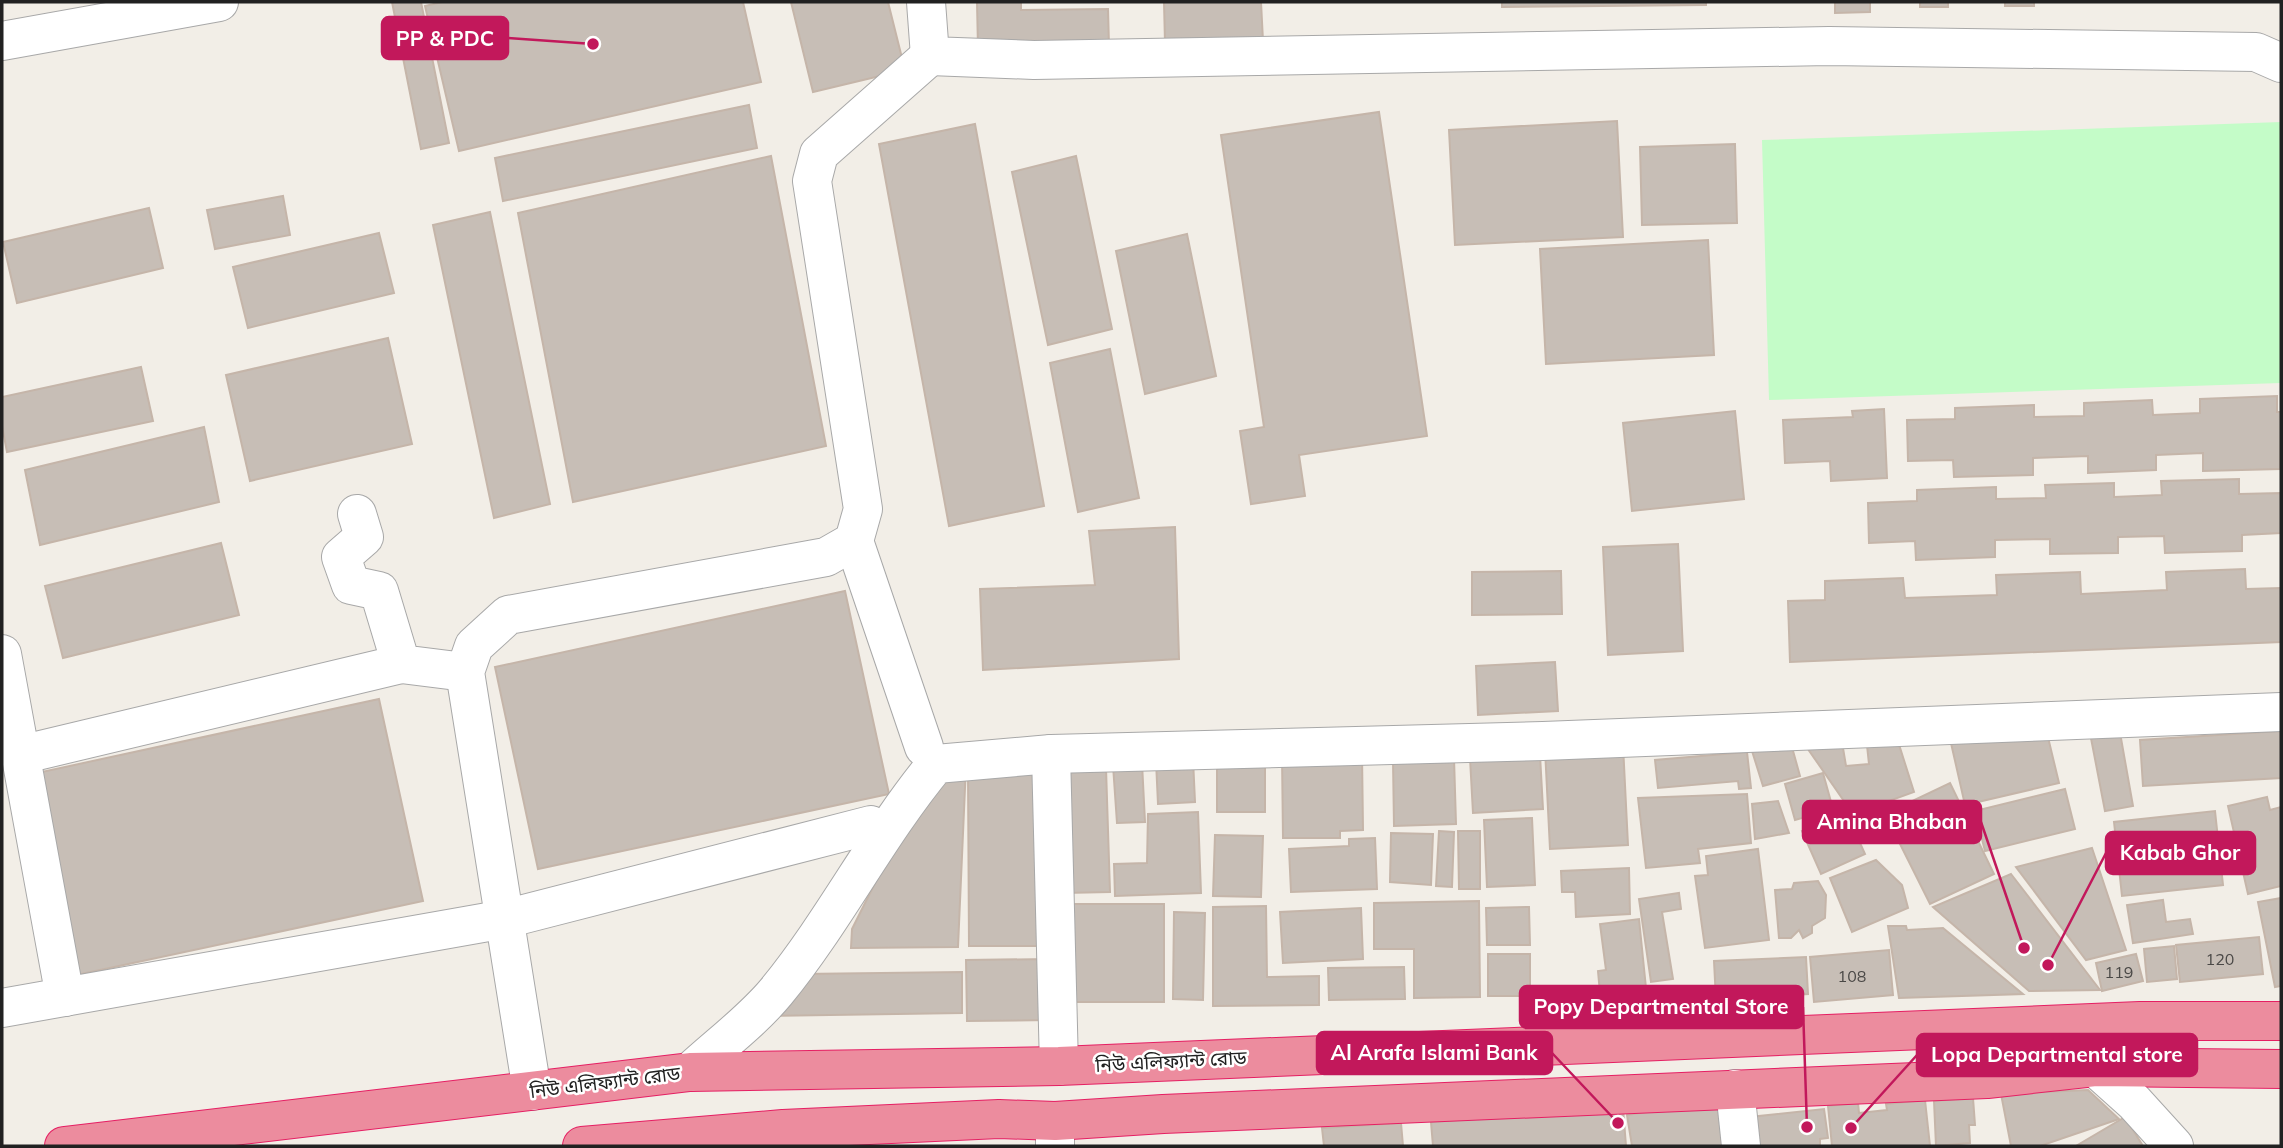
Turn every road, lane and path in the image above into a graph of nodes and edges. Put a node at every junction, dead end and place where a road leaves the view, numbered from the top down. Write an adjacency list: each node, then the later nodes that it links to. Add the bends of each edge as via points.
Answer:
1 (219, 2): 3 (street)
2 (926, 2): 4 (street)
3 (2, 41)
4 (930, 56): 5 (street, via 1034,60 1829,46 2256,52); 7 (street, via 819,153 813,181 863,509)
5 (2281, 63)
6 (357, 514): 9 (street, via 364,537 341,557 351,585 379,592)
7 (854, 541): 10 (street, via 826,557 508,615 474,646); 12 (street)
8 (2, 654): 14 (street)
9 (401, 664): 10 (street); 14 (street)
10 (465, 672): 16 (street)
11 (2281, 712): 13 (street, via 1571,740)
12 (925, 747)
13 (1051, 754): 20 (street); 23 (street, via 936,764 774,994)
14 (20, 755): 17 (street)
15 (871, 825): 16 (street)
16 (505, 919): 17 (street); 25 (street)
17 (65, 997): 18 (street)
18 (2, 1008)
19 (2281, 1021): 20 (highway, নিউ এলিফ্যান্ট রোড, via 2140,1021)
20 (1059, 1066): 23 (highway, নিউ এলিফ্যান্ট রোড)
21 (2095, 1067): 22 (highway); 24 (highway, via 1987,1079); 31 (street)
22 (2281, 1069)
23 (690, 1072): 25 (highway, নিউ এলিফ্যান্ট রোড)
24 (1735, 1089): 26 (highway); 30 (street)
25 (532, 1091): 28 (highway, নিউ এলিফ্যান্ট রোড)
26 (1055, 1134): 27 (highway, via 999,1119)
27 (696, 1140): 29 (highway)
28 (64, 1146)
29 (582, 1146)
30 (1741, 1146)
31 (2174, 1146)

